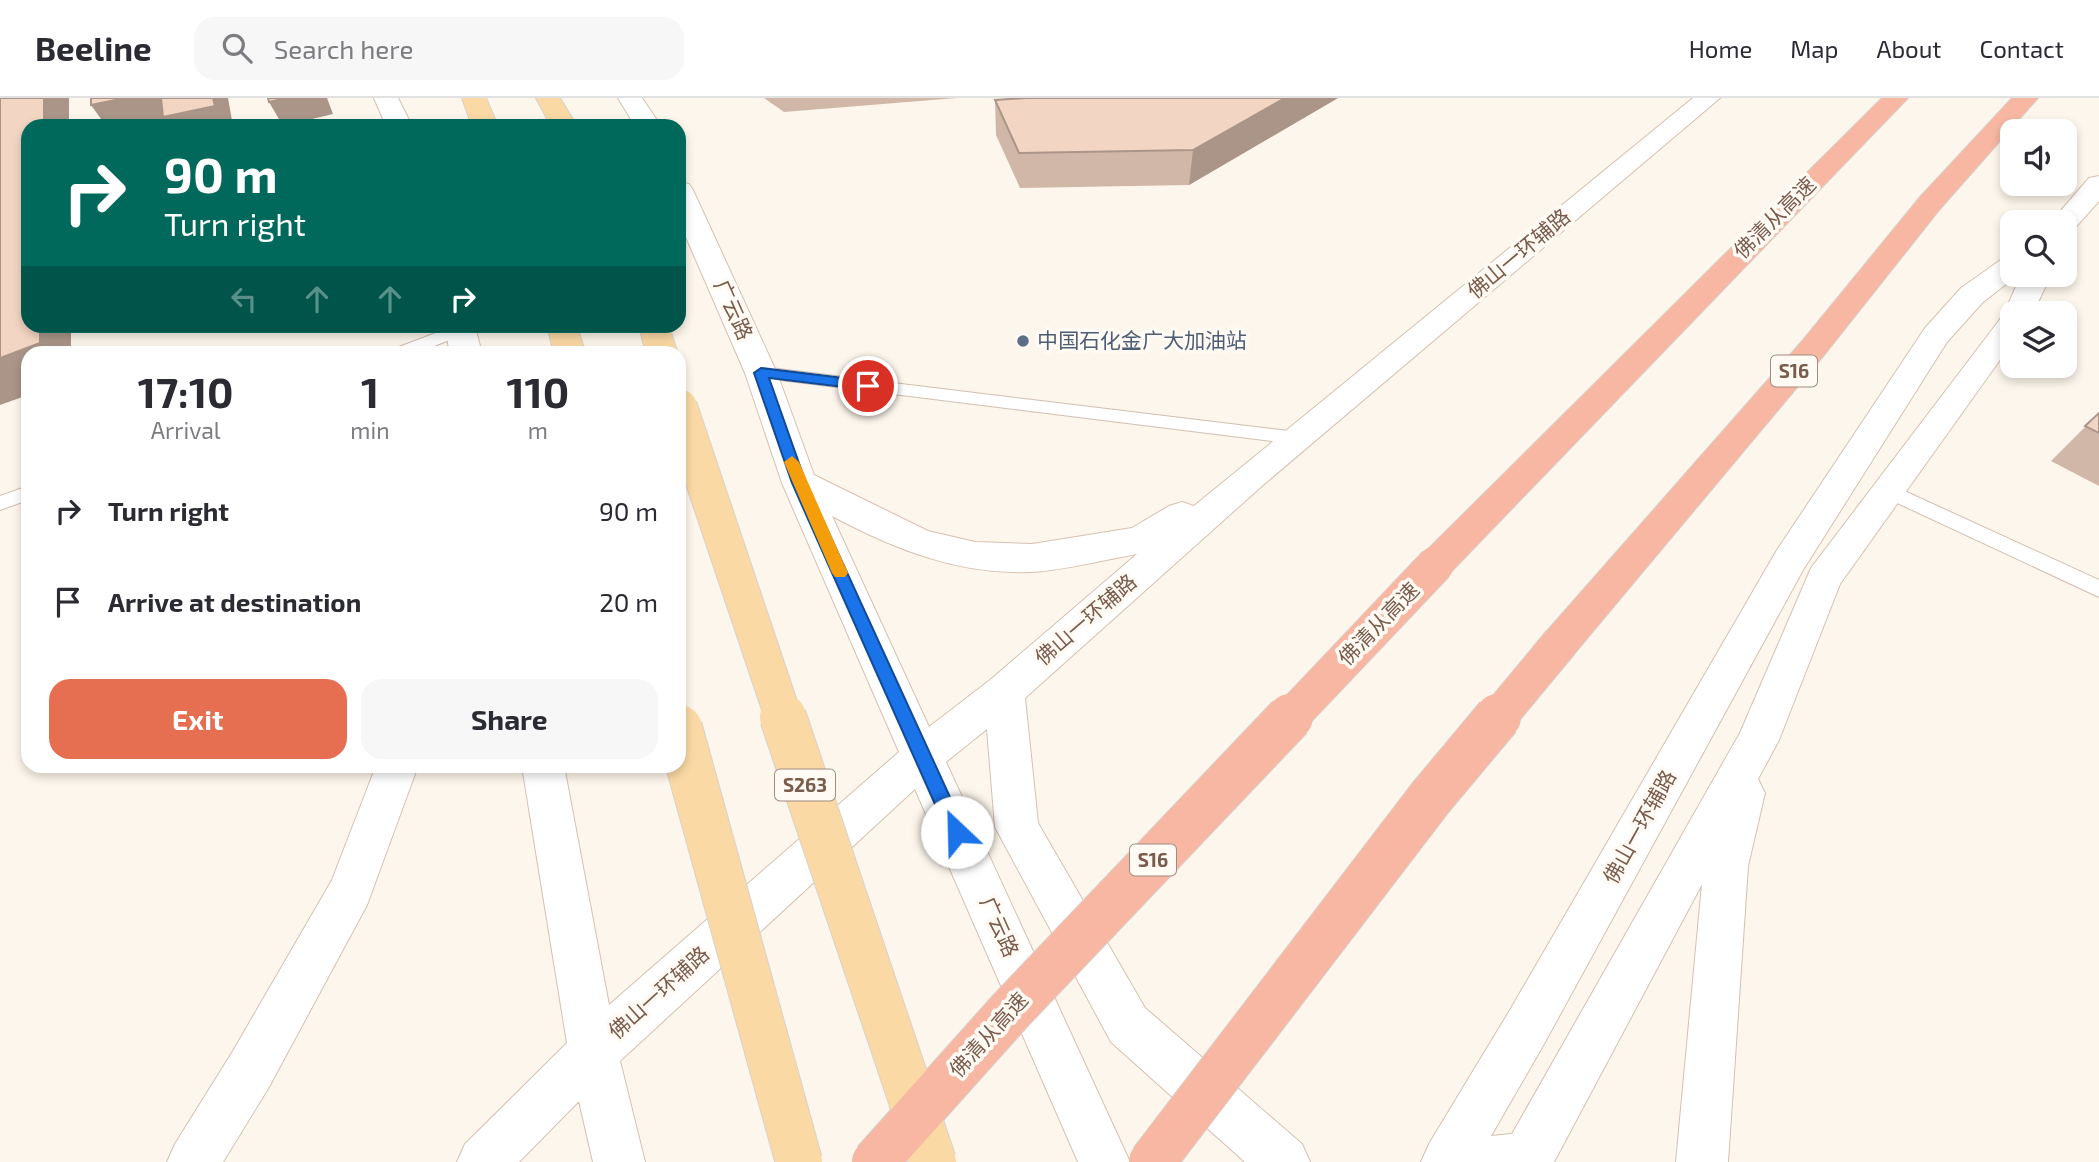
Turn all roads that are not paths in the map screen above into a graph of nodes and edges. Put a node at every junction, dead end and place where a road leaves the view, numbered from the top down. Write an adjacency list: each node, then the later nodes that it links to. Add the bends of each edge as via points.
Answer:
1 (386, 98): 8 (main road)
2 (474, 98): 9 (main road)
3 (548, 98): 10 (main road)
4 (630, 98): 11 (main road)
5 (1708, 98): 21 (main road, 佛山一环辅路)
6 (1896, 98): 39 (highway, 佛清从高速 / S16, bridge, via 1436,564 1012,1009)
7 (2026, 98): 42 (highway, S16, bridge, via 1930,203 1814,347 1431,797)
8 (396, 119)
9 (482, 119)
10 (560, 119)
11 (644, 119)
12 (2099, 184): 14 (main road)
13 (686, 206): 19 (main road, 广云路)
14 (2076, 210)
15 (2000, 274): 44 (main road, 佛山一环辅路, via 1972,295 1936,335 1790,560)
16 (462, 336): 18 (lane)
17 (2000, 338): 24 (main road)
18 (426, 346)
19 (761, 373): 21 (lane); 23 (main road, 广云路)
20 (686, 428): 40 (main road, S263, bridge)
21 (1297, 438): 22 (main road, 佛山一环辅路)
22 (1251, 476): 23 (main road, via 1140,540 1032,558 975,556 920,542); 28 (main road, 佛山一环辅路)
23 (799, 483): 31 (main road, 广云路)
24 (1887, 490): 27 (lane); 29 (main road, via 1824,578)
25 (21, 496): 26 (lane)
26 (0, 503)
27 (2099, 589)
28 (1004, 692): 31 (main road, 佛山一环辅路); 43 (main road, via 1017,827 1128,1025)
29 (1758, 740): 45 (main road, via 1527,1159); 46 (main road, via 1726,866)
30 (686, 753): 38 (main road, bridge)
31 (923, 756): 34 (main road, 佛山一环辅路); 41 (main road, 广云路)
32 (394, 773): 35 (main road, via 351,890)
33 (544, 773): 34 (main road)
34 (593, 1052): 36 (main road, 佛山一环辅路); 37 (main road)
35 (193, 1162)
36 (483, 1162)
37 (619, 1162)
38 (799, 1162)
39 (875, 1162)
40 (933, 1162)
41 (1104, 1162)
42 (1152, 1162)
43 (1284, 1162)
44 (1447, 1162)
45 (1489, 1162)
46 (1702, 1162)

